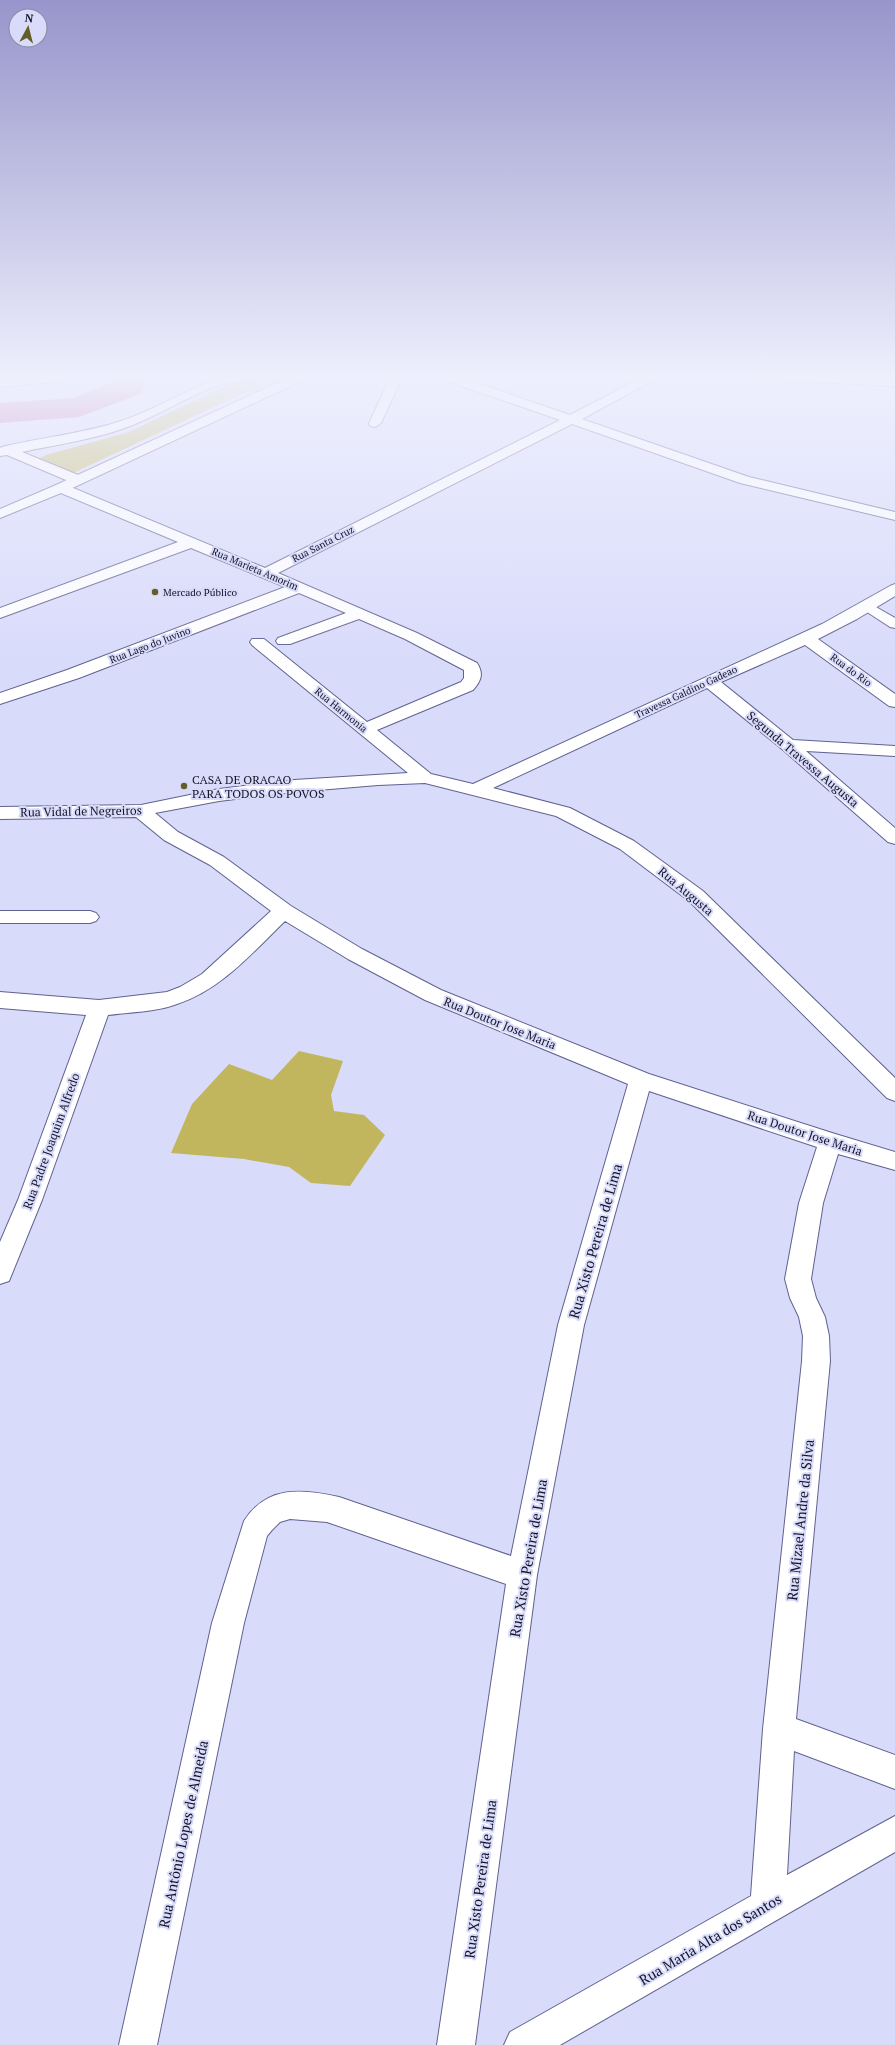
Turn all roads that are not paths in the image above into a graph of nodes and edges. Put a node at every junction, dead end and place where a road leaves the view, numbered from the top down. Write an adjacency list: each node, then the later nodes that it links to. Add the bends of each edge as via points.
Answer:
1 (51, 469): 5 (street)
2 (101, 469): 5 (street)
3 (472, 469): 10 (street, Rua Santa Cruz)
4 (714, 469): 8 (street, via 745,480)
5 (78, 480): 6 (street)
6 (61, 488): 7 (street); 9 (street, Rua Marieta Amorim)
7 (0, 514)
8 (895, 516)
9 (192, 542): 10 (street, Rua Marieta Amorim); 15 (street)
10 (266, 573): 11 (street, Rua Marieta Amorim)
11 (298, 588): 16 (street, Rua Marieta Amorim); 22 (street, Rua Lago do Juvino, via 73,674)
12 (895, 589): 14 (street, Travessa Galdino Gadeao)
13 (0, 601): 15 (street)
14 (869, 607): 17 (lane); 18 (street, Travessa Galdino Gadeao)
15 (7, 611)
16 (360, 613): 19 (street); 24 (street, Rua Marieta Amorim, via 448,654 471,667 474,674 473,680 467,686)
17 (895, 624)
18 (806, 638): 21 (street, Travessa Galdino Gadeao); 23 (street, Rua do Rio)
19 (284, 641)
20 (258, 642): 24 (street, Rua Harmonia)
21 (709, 681): 25 (street, Segunda Travessa Augusta); 28 (street, Travessa Galdino Gadeao)
22 (0, 699)
23 (895, 702)
24 (364, 729): 27 (street, Rua Harmonia)
25 (788, 744): 26 (street); 31 (street, Segunda Travessa Augusta)
26 (895, 751)
27 (424, 778): 28 (street, Rua Augusta); 29 (street, Rua Vidal de Negreiros, via 378,778 294,786 196,799)
28 (474, 790): 38 (street, Rua Augusta, via 532,802 563,812 627,845 696,896)
29 (141, 811): 30 (street, Rua Vidal de Negreiros); 32 (street, Rua Doutor Jose Maria, via 171,836 216,861)
30 (0, 813)
31 (895, 838)
32 (284, 911): 36 (street, via 210,979 188,992 170,999); 37 (street, Rua Doutor Jose Maria, via 355,954 433,995)
33 (0, 917): 34 (lane)
34 (90, 917)
35 (0, 1000): 36 (street)
36 (99, 1008): 41 (street, Rua Padre Joaquim Alfredo, via 30,1200)
37 (641, 1080): 39 (street, Rua Doutor Jose Maria); 42 (street, Rua Xisto Pereira de Lima, via 571,1325)
38 (895, 1092)
39 (830, 1142): 40 (street, Rua Doutor Jose Maria); 43 (street, Rua Mizael Andre da Silva, via 811,1203 798,1279 812,1317 816,1336 816,1361)
40 (895, 1161)
41 (0, 1273)
42 (522, 1575): 47 (street, Rua Antônio Lopes de Almeida, via 339,1511 314,1505 290,1504 275,1509 260,1519 254,1531 228,1623); 48 (street, Rua Xisto Pereira de Lima)
43 (779, 1729): 44 (street); 46 (street, Rua Mizael Andre da Silva)
44 (895, 1772)
45 (895, 1833): 46 (street, Rua Maria Alta dos Santos)
46 (768, 1904): 49 (street, Rua Maria Alta dos Santos, via 634,1984)
47 (138, 2045)
48 (456, 2045)
49 (523, 2045)

